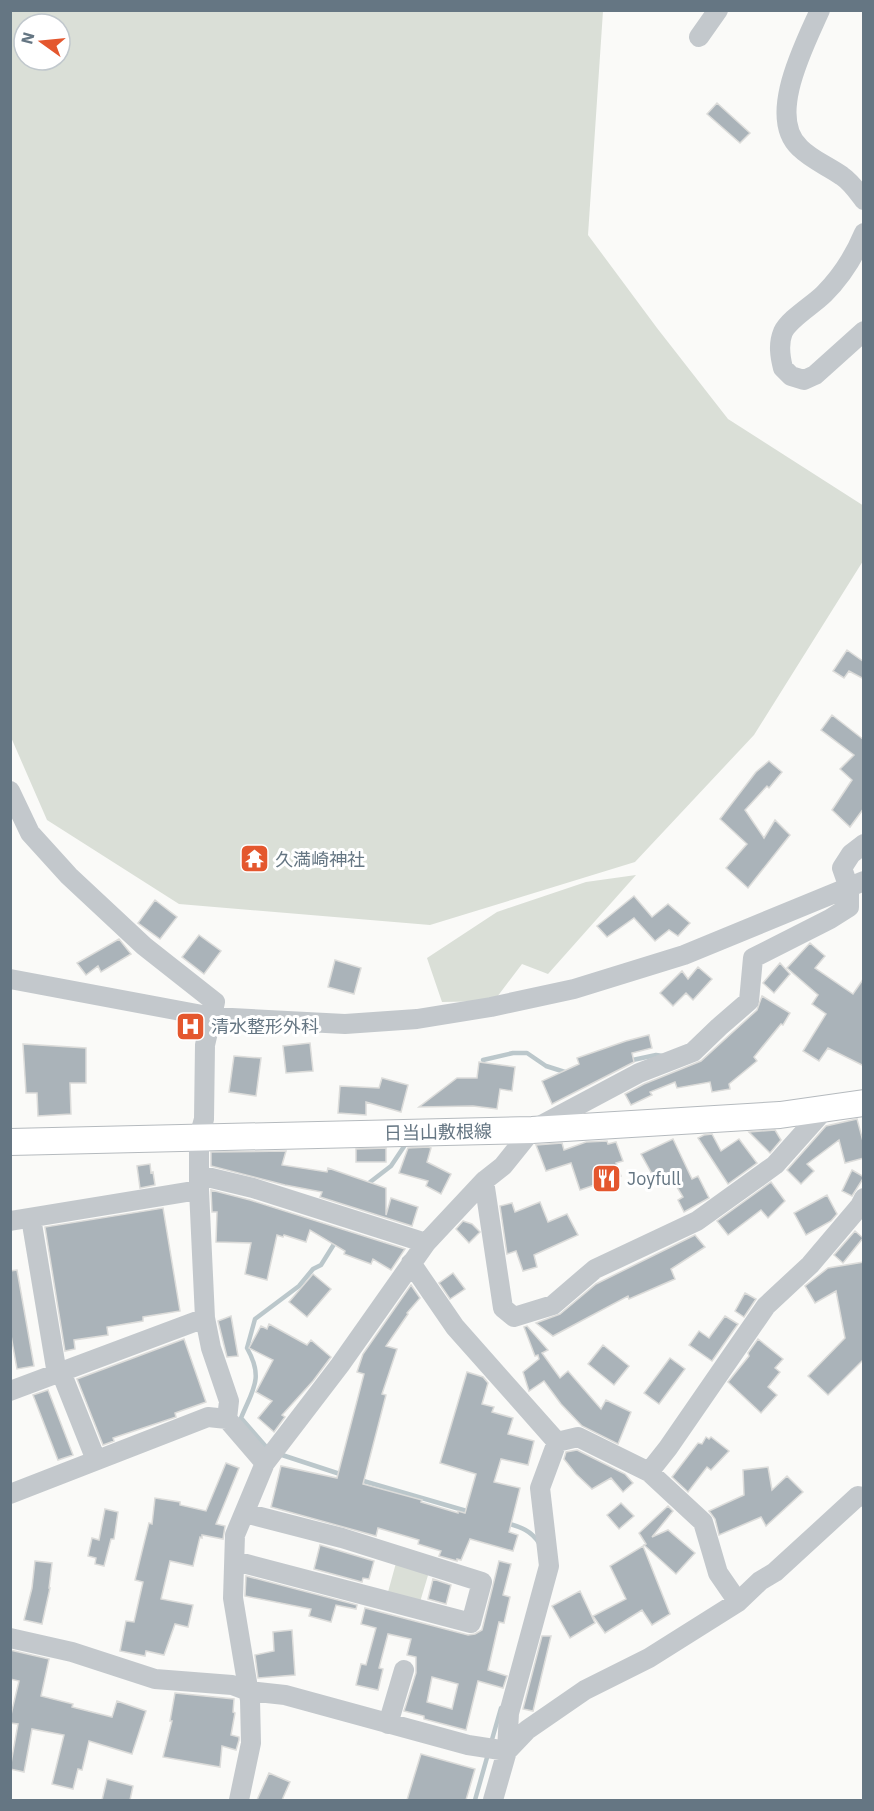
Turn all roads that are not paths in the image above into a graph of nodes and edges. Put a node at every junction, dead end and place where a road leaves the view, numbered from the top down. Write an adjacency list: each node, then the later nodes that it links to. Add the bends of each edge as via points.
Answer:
1 (718, 10): 3 (street)
2 (820, 10): 4 (street, via 788,95 788,130 798,147 843,176)
3 (699, 37)
4 (864, 200)
5 (864, 233): 6 (street, via 845,271 784,329 780,340 783,368 804,380)
6 (864, 332)
7 (10, 791): 11 (street, via 30,833 61,868 113,918 215,1002)
8 (864, 844): 9 (street, via 842,868)
9 (856, 884): 11 (street, via 684,955 574,989 491,1007 417,1019 345,1024); 14 (street, via 849,907 753,958 750,1001 693,1052 639,1073)
10 (10, 979): 11 (street)
11 (213, 1017): 15 (street, via 205,1045 204,1119)
12 (864, 1103): 13 (main road, 日当山敷根線)
13 (825, 1109): 14 (main road, 日当山敷根線); 17 (street, via 775,1165 697,1221 595,1269 553,1305 513,1317 503,1308)
14 (532, 1130): 15 (main road, 日当山敷根線); 17 (street, via 503,1166)
15 (199, 1137): 16 (main road, 日当山敷根線); 18 (street)
16 (10, 1142)
17 (484, 1181): 22 (street)
18 (199, 1182): 20 (street); 22 (street, via 253,1188); 24 (street)
19 (864, 1198): 31 (street, via 810,1264 766,1306)
20 (31, 1218): 21 (street); 25 (street)
21 (10, 1221)
22 (426, 1243): 23 (street)
23 (411, 1263): 28 (street, via 455,1327); 30 (street)
24 (205, 1318): 25 (street); 27 (street, via 229,1401)
25 (59, 1373): 26 (street); 29 (street)
26 (10, 1391)
27 (227, 1419): 29 (street, via 208,1417); 30 (street)
28 (557, 1442): 31 (street, via 578,1437); 41 (street, via 540,1488 549,1566 509,1713)
29 (96, 1460): 32 (street)
30 (265, 1463): 34 (street)
31 (649, 1472): 36 (street, via 703,1522 718,1574)
32 (10, 1494)
33 (864, 1497): 36 (street, via 858,1496)
34 (244, 1513): 35 (street, via 235,1535); 35 (street, via 342,1538 482,1582 471,1623)
35 (235, 1561): 39 (street, via 233,1598)
36 (738, 1602): 41 (street, via 650,1658 585,1690 527,1730)
37 (10, 1638): 39 (street, via 72,1652 155,1679 232,1685)
38 (404, 1670): 40 (street)
39 (248, 1691): 40 (street, via 285,1695); 42 (street, via 251,1743)
40 (388, 1724): 41 (street, via 468,1746)
41 (507, 1751): 43 (street)
42 (239, 1800)
43 (493, 1800)

